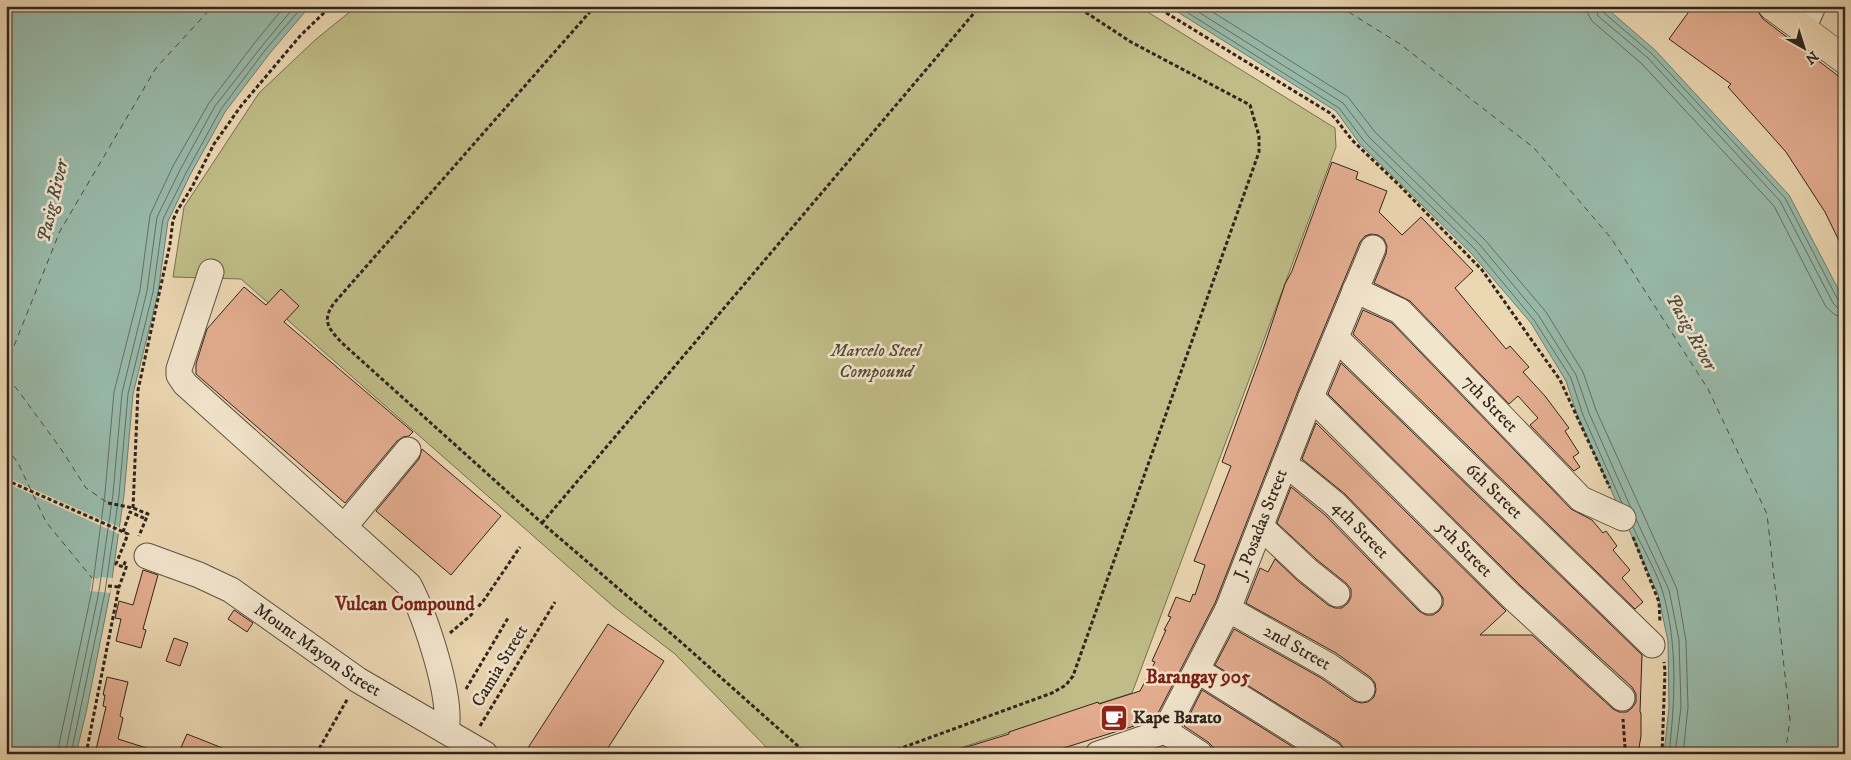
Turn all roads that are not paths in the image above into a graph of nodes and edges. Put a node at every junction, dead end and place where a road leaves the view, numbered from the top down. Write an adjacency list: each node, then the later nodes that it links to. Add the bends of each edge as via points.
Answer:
1 (1772, 6): 2 (main road)
2 (1808, 18): 3 (main road)
3 (1845, 60)
4 (1373, 248): 6 (street, J. Posadas Street)
5 (211, 272): 12 (street, via 179,375 185,384)
6 (1355, 290): 7 (street, J. Posadas Street); 11 (street, 7th Street, via 1400,311 1581,499)
7 (1336, 338): 8 (street, J. Posadas Street); 18 (street, 6th Street)
8 (1311, 397): 10 (street, J. Posadas Street); 21 (street, 5th Street, via 1512,596)
9 (408, 450): 12 (street)
10 (1284, 466): 13 (street, J. Posadas Street); 16 (street, 4th Street, via 1298,473 1335,504)
11 (1623, 518)
12 (344, 527): 22 (street, via 409,585 424,618)
13 (1261, 527): 15 (street); 17 (street, J. Posadas Street)
14 (138, 551): 22 (street, Mount Mayon Street, via 231,590 358,680)
15 (1336, 594)
16 (1429, 601)
17 (1228, 609): 19 (street, J. Posadas Street); 20 (street, 2nd Street, via 1329,666)
18 (1657, 637)
19 (1197, 670): 23 (street, J. Posadas Street); 25 (street)
20 (1362, 689)
21 (1622, 698)
22 (447, 721): 24 (street, Mount Mayon Street)
23 (1165, 731): 26 (street); 27 (street)
24 (477, 749)
25 (1321, 751)
26 (1098, 754)
27 (1200, 754)

